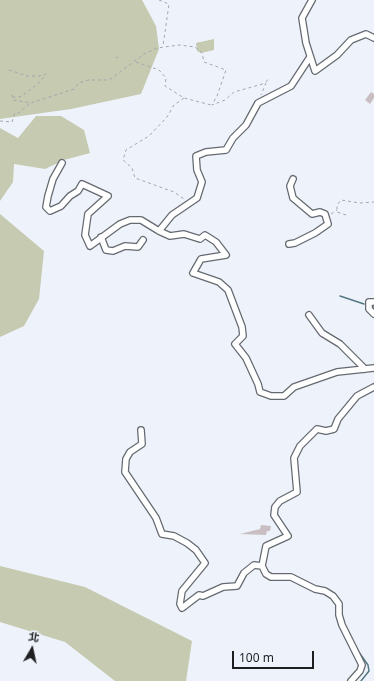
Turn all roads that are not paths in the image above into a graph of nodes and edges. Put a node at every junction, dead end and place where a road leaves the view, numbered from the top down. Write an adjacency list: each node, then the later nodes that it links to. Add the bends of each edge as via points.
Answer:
1 (312, 0): 3 (street, via 302,18)
2 (374, 38): 3 (street, via 366,34 351,40 315,71)
3 (310, 57): 6 (street, via 291,86 258,103 246,126 233,138 226,150 196,156 197,170 202,182 197,198 172,215)
4 (62, 163): 7 (street, via 53,178 46,207 50,211 61,206 82,184 108,196 88,214 85,235 90,246)
5 (293, 180): 9 (street, via 290,186 293,198 312,214 320,212 327,217 328,224 315,233)
6 (159, 231): 7 (street, via 141,220 130,220); 14 (street, via 170,236 184,234 200,239 205,235 216,242 226,255 201,259 193,273 219,282 228,290 242,327 243,336 235,344 246,358 260,392 271,396 284,396 294,387 337,372)
7 (101, 237): 8 (street, via 106,250 113,251 125,246 138,247)
8 (143, 240)
9 (289, 244)
10 (374, 302): 11 (street, via 369,302 369,309)
11 (374, 314)
12 (309, 315): 14 (street, via 322,333 340,344)
13 (374, 368): 14 (street)
14 (365, 369)
15 (374, 387): 17 (street, via 357,396 338,419 334,429 317,429 300,446 294,458 297,492 280,501 275,507 274,515 288,536 266,546)
16 (141, 430): 17 (street, via 142,444 126,458 125,472 156,518 162,534 174,536 187,543 196,550 205,563 182,591 182,608 199,595 204,596 223,587 237,586 244,573 254,564)
17 (262, 566): 18 (street, via 266,574 272,577 291,577 333,596 339,604 342,625 362,665)
18 (351, 681)

